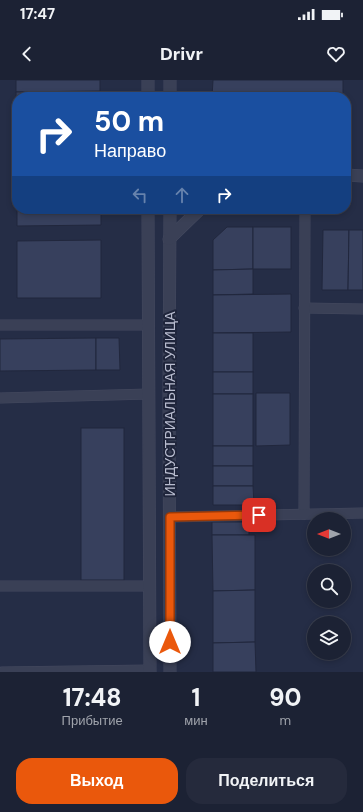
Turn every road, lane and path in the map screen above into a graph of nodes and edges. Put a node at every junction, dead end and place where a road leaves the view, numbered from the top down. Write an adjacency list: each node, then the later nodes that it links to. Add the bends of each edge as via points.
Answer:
1 (148, 80): 3 (street)
2 (170, 80): 4 (street)
3 (148, 92)
4 (170, 92)
5 (351, 175): 6 (street)
6 (363, 176)
7 (148, 214): 12 (street, ИНДУСТРИАЛЬНАЯ УЛИЦА)
8 (154, 214): 12 (street)
9 (170, 214): 13 (street, ИНДУСТРИАЛЬНАЯ УЛИЦА)
10 (195, 214): 13 (street)
11 (305, 214): 14 (lane)
12 (148, 223): 17 (street, ИНДУСТРИАЛЬНАЯ УЛИЦА)
13 (170, 240): 22 (street, ИНДУСТРИАЛЬНАЯ УЛИЦА)
14 (304, 308): 15 (lane); 21 (lane)
15 (363, 309)
16 (0, 325): 17 (lane)
17 (149, 325): 18 (street, ИНДУСТРИАЛЬНАЯ УЛИЦА)
18 (149, 394): 19 (lane); 24 (street, ИНДУСТРИАЛЬНАЯ УЛИЦА)
19 (0, 398)
20 (363, 513): 21 (lane)
21 (304, 514): 22 (lane)
22 (170, 517): 25 (street, ИНДУСТРИАЛЬНАЯ УЛИЦА)
23 (0, 586): 24 (lane)
24 (150, 586): 25 (street); 27 (street, ИНДУСТРИАЛЬНАЯ УЛИЦА)
25 (170, 586): 28 (street, ИНДУСТРИАЛЬНАЯ УЛИЦА)
26 (71, 671): 27 (lane); 30 (lane)
27 (150, 671): 28 (street)
28 (170, 671)
29 (2, 672): 30 (lane)
30 (19, 672)

